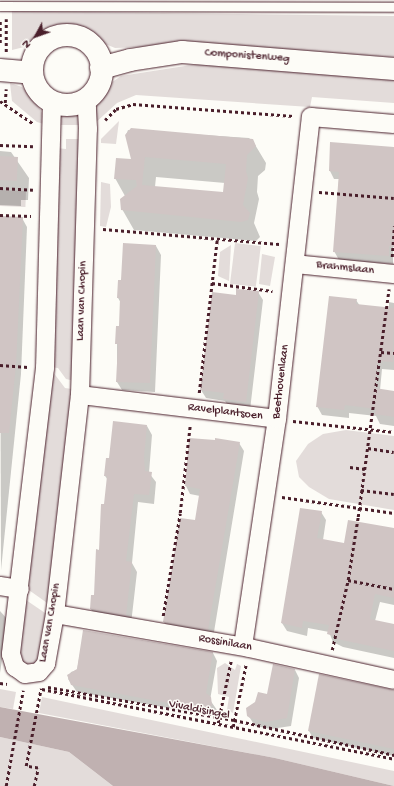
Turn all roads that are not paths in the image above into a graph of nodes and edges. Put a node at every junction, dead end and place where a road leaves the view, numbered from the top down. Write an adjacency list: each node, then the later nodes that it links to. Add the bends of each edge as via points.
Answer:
1 (394, 7): 2 (lane)
2 (0, 10)
3 (102, 68): 4 (main road, Componistenweg, via 130,60 182,52); 6 (main road, via 96,53 85,41 64,35 44,43 37,52); 8 (main road, via 96,88)
4 (394, 69)
5 (4, 70): 6 (main road)
6 (32, 72): 7 (main road, via 38,90)
7 (52, 102): 8 (main road); 15 (street, Laan van Chopin, via 45,368)
8 (80, 102): 12 (street, Laan van Chopin, via 87,108 88,129)
9 (394, 124): 10 (street, Beethovenlaan, via 311,117)
10 (295, 264): 11 (street, Brahmslaan); 13 (street, Beethovenlaan)
11 (393, 274)
12 (80, 395): 13 (street, Ravelplantsoen); 16 (street, Laan van Chopin)
13 (277, 419): 17 (street, Beethovenlaan)
14 (0, 586): 15 (street)
15 (20, 589): 16 (street, Laan van Chopin, via 12,662 25,674 39,672 46,664)
16 (55, 614): 17 (street, Rossinilaan)
17 (242, 646): 18 (street, Rossinilaan)
18 (394, 680)

